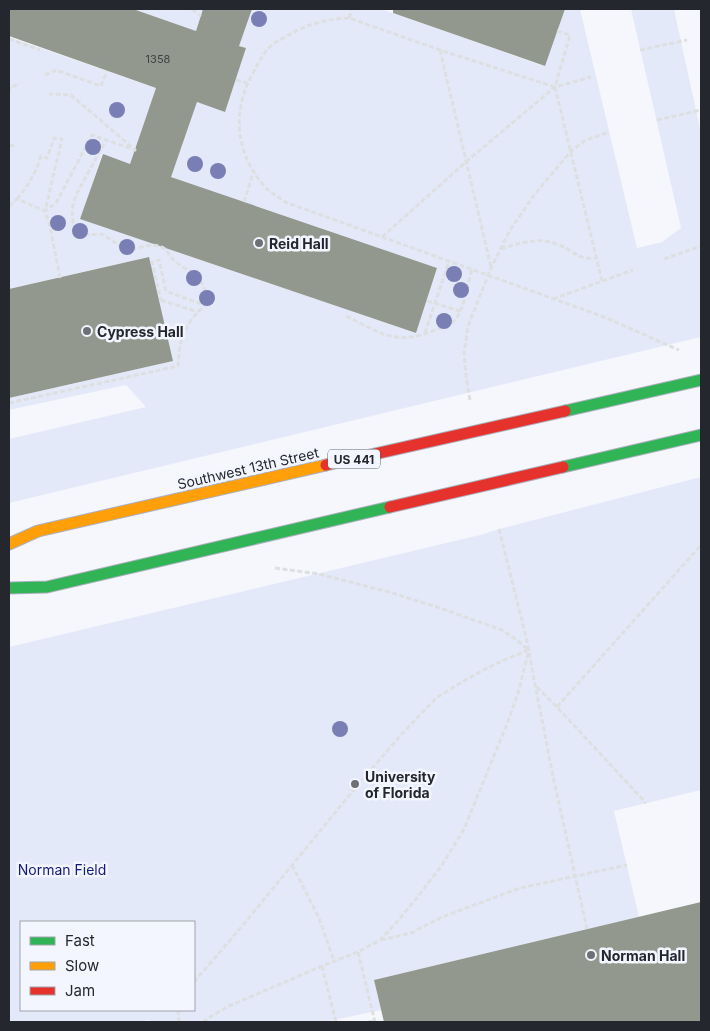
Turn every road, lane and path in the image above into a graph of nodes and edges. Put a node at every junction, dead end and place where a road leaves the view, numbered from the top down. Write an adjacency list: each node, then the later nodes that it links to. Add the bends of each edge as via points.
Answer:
1 (192, 9): 3 (path)
2 (352, 9): 4 (path)
3 (201, 16)
4 (349, 18): 9 (path); 15 (path, via 309,25 272,45)
5 (557, 31): 17 (path, via 570,35)
6 (9, 39): 8 (path)
7 (687, 40): 10 (path)
8 (40, 50)
9 (440, 50): 17 (path); 27 (path)
10 (640, 50)
11 (107, 71): 12 (path, via 101,86 56,70)
12 (46, 74)
13 (592, 76): 17 (path)
14 (236, 80): 15 (path)
15 (247, 83): 28 (path, via 239,115 239,134)
16 (20, 84): 18 (path, via 10,87)
17 (555, 88): 26 (path); 27 (path)
18 (9, 92)
19 (49, 94): 23 (path, via 71,95 134,150)
20 (701, 110): 21 (path)
21 (657, 120)
22 (609, 132): 26 (path, via 586,140)
23 (106, 140): 32 (path, via 92,135 56,203); 48 (path, via 76,195 72,209 75,230 86,235 102,234 128,251 148,246 164,249 199,278 205,293)
24 (9, 144): 25 (path)
25 (14, 146)
26 (571, 151): 35 (path, via 534,195); 36 (path)
27 (467, 161): 33 (path); 39 (path)
28 (254, 170): 30 (path); 33 (path, via 267,189 285,202)
29 (17, 200): 31 (path); 32 (path); 32 (path, via 36,172 42,156 47,158 54,138 62,139)
30 (244, 202)
31 (9, 206)
32 (45, 211): 43 (path)
33 (382, 237): 38 (path)
34 (701, 246): 37 (path)
35 (500, 249): 36 (path, via 521,242 545,241 559,244 580,257); 39 (path)
36 (596, 258): 44 (path)
37 (664, 259)
38 (449, 261): 40 (path); 47 (path)
39 (491, 268): 42 (path)
40 (472, 269): 42 (path); 49 (path)
41 (633, 270): 44 (path)
42 (488, 275): 45 (path); 56 (path, via 466,337 464,354)
43 (60, 278)
44 (602, 281): 45 (path)
45 (552, 299): 53 (path, via 604,317 678,351)
46 (427, 301): 47 (path)
47 (435, 303): 49 (path); 52 (path)
48 (204, 305): 50 (path); 50 (path, via 166,290 159,260 152,262 160,300)
49 (460, 311): 52 (path, via 454,322)
50 (198, 312): 55 (path, via 183,334 178,366)
51 (346, 316): 52 (path, via 389,336 408,338)
52 (425, 334)
53 (686, 349)
54 (701, 380): 59 (main road, Southwest 13th Street / US 441, via 38,531)
55 (9, 404)
56 (472, 408)
57 (701, 436): 62 (main road, via 47,587)
58 (500, 529): 63 (path)
59 (9, 544)
60 (701, 545): 65 (path)
61 (271, 568): 63 (path, via 319,574 415,600 502,630)
62 (9, 588)
63 (528, 650): 64 (path); 68 (path, via 466,679 436,698); 71 (path, via 508,724 464,829 416,900)
64 (536, 687): 65 (path); 69 (path)
65 (558, 707): 66 (path)
66 (646, 803)
67 (627, 864): 69 (path)
68 (292, 865): 73 (path, via 319,918); 75 (path)
69 (574, 876): 70 (path); 71 (path, via 520,888 411,933)
70 (586, 929)
71 (380, 940): 72 (path)
72 (358, 952): 73 (path); 79 (path)
73 (334, 961): 74 (path)
74 (322, 966): 76 (path, via 230,1006); 77 (path)
75 (195, 981)
76 (204, 1022)
77 (336, 1022)
78 (368, 1022): 79 (path)
79 (375, 1022)

